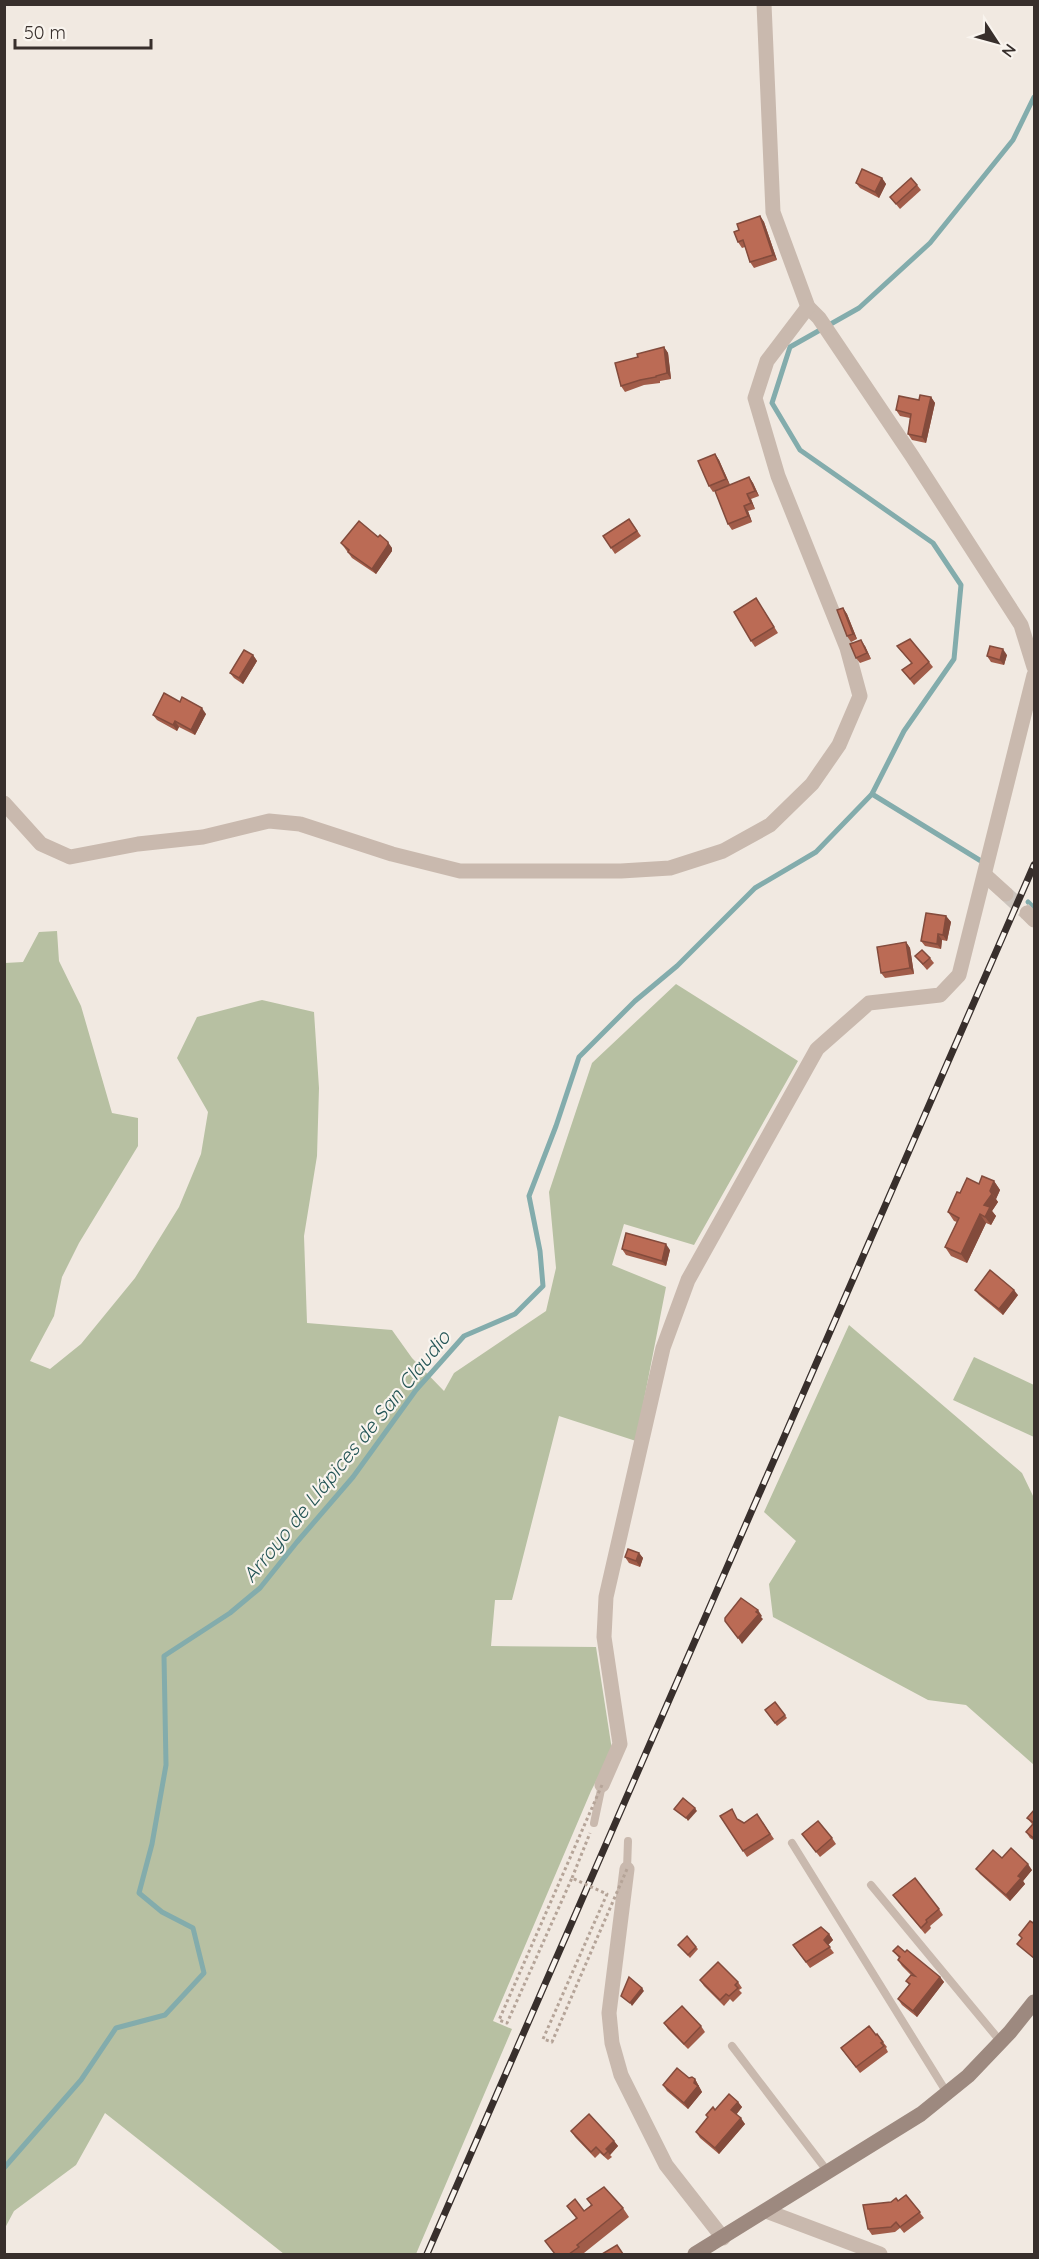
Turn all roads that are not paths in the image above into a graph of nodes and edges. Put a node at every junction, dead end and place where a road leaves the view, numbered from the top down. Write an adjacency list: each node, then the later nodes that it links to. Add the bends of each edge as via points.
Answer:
1 (764, 4): 2 (street, via 772,212)
2 (808, 307): 3 (street, via 838,345 1021,625); 5 (street, via 767,361 755,398 778,476 847,648 861,696 839,745 812,784 770,825 723,851 670,868 460,871 300,824 269,821 203,837 70,857 41,844)
3 (1035, 667)
4 (1035, 675): 6 (street)
5 (4, 803)
6 (985, 875): 7 (street); 8 (street, via 959,975 940,994 869,1003 817,1049 688,1280 663,1348 606,1597 604,1637 620,1744)
7 (1006, 894)
8 (602, 1785): 9 (lane)
9 (594, 1823)
10 (628, 1841): 12 (lane)
11 (792, 1844): 17 (lane)
12 (627, 1869): 20 (street, via 609,2013 612,2043 621,2075 666,2165)
13 (872, 1885): 15 (lane)
14 (1035, 2002): 15 (street)
15 (1001, 2042): 17 (street)
16 (732, 2046): 18 (lane)
17 (947, 2093): 18 (street, via 921,2114)
18 (828, 2172): 19 (street)
19 (766, 2211): 20 (street); 22 (street)
20 (723, 2238): 21 (street)
21 (695, 2254)
22 (880, 2254)

